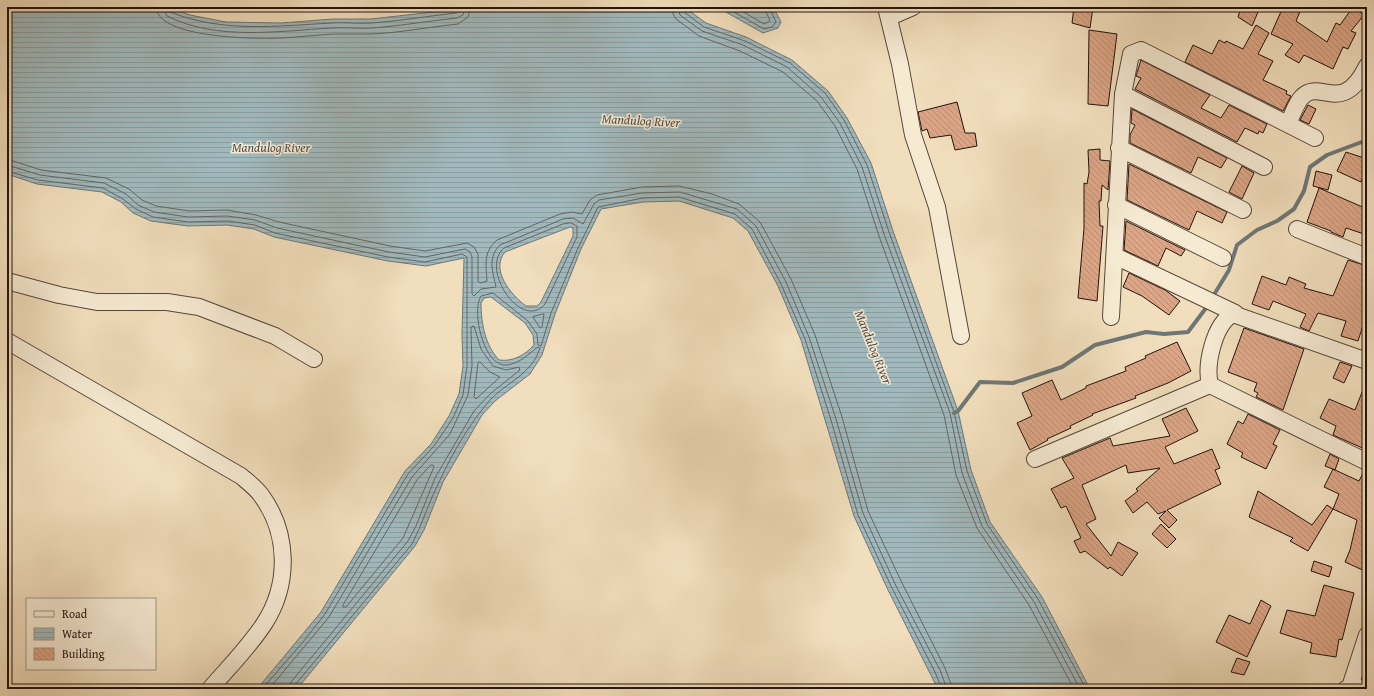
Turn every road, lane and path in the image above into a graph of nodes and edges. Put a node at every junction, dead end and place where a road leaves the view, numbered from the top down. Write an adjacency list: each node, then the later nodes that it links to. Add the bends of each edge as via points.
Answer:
1 (913, 7): 2 (street)
2 (888, 12): 18 (street, via 913,135 937,207)
3 (1367, 66): 5 (street, via 1353,88 1343,93 1308,92 1301,97)
4 (1123, 94): 5 (street, via 1131,54 1141,50); 7 (street); 8 (street)
5 (1288, 124): 6 (street)
6 (1315, 138)
7 (1119, 148): 9 (street); 10 (street)
8 (1264, 167)
9 (1116, 205): 12 (street); 14 (street)
10 (1243, 210)
11 (1297, 229): 13 (street)
12 (1115, 256): 16 (street); 17 (street)
13 (1367, 257)
14 (1223, 258)
15 (7, 281): 20 (street, via 97,302 167,302 199,307 275,336)
16 (1235, 314): 21 (street); 22 (street, via 1226,318 1218,328 1207,376)
17 (1111, 317)
18 (961, 336)
19 (7, 341): 28 (street, via 241,476 261,494 273,515 282,542 284,569 277,599 264,623)
20 (314, 360)
21 (1367, 361)
22 (1210, 385): 23 (street); 24 (street)
23 (1035, 460)
24 (1367, 462)
25 (1367, 635): 26 (street)
26 (1348, 688): 27 (street)
27 (1367, 688)
28 (210, 689)

